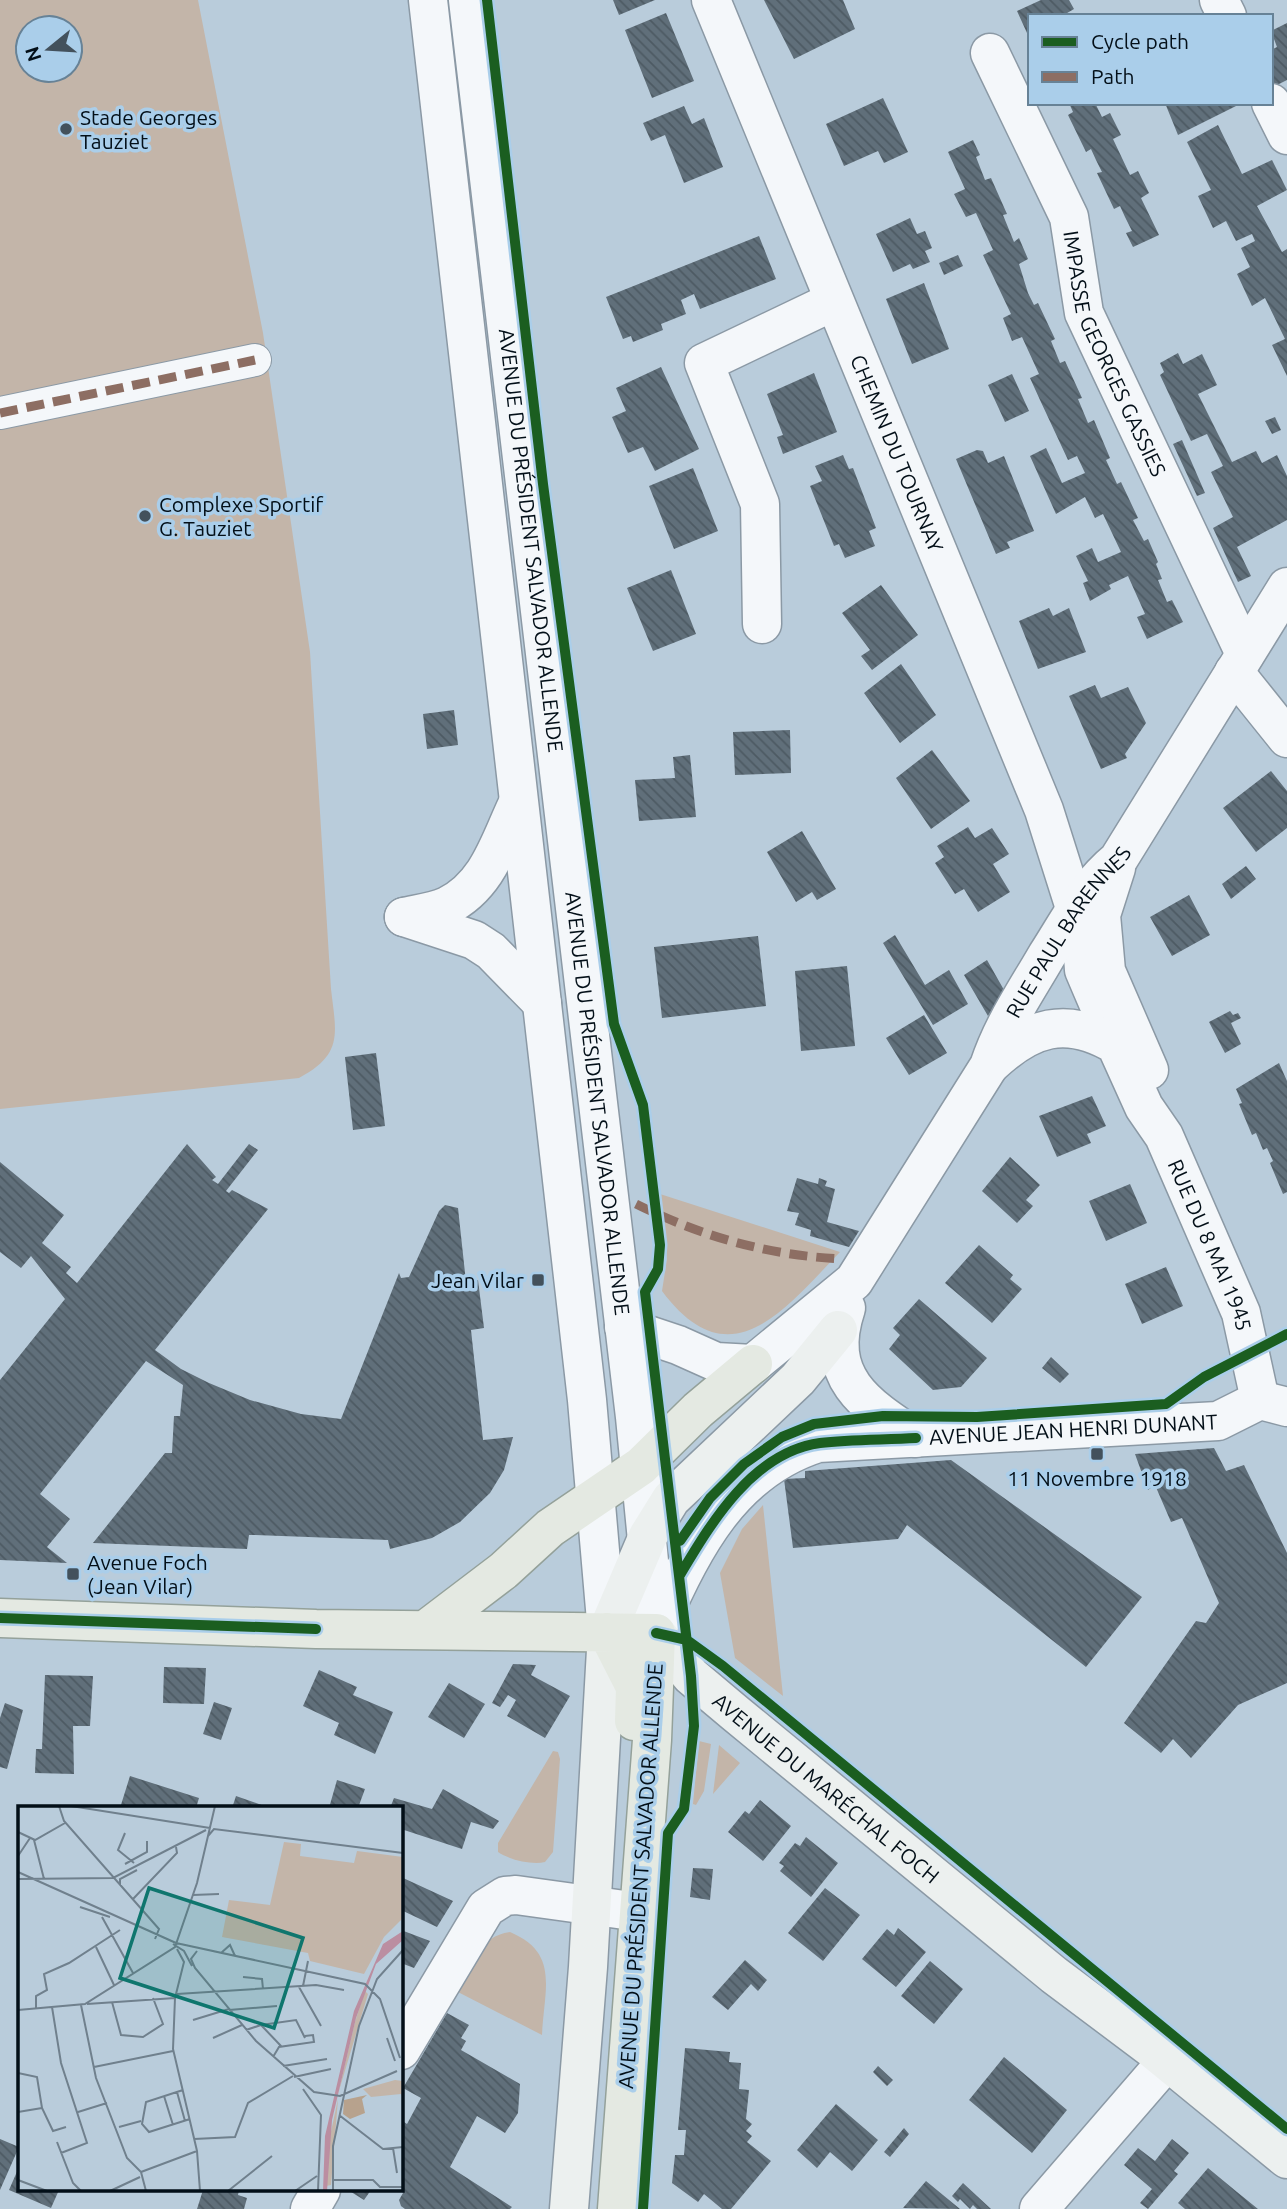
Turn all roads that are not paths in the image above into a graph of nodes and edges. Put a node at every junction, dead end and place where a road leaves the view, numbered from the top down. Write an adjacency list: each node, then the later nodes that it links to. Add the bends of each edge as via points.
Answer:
1 (428, 0): 14 (street, AVENUE DU PRÉSIDENT SALVADOR ALLENDE)
2 (468, 0): 22 (street, AVENUE DU PRÉSIDENT SALVADOR ALLENDE)
3 (711, 0): 7 (street, CHEMIN DU TOURNAY)
4 (990, 52): 12 (street, IMPASSE GEORGES GASSIES, via 1069,217 1084,313)
5 (1272, 105): 6 (street)
6 (1287, 135)
7 (834, 301): 11 (street, via 704,363 760,504); 16 (street, CHEMIN DU TOURNAY, via 1044,810)
8 (255, 360): 9 (street)
9 (0, 413)
10 (1287, 587): 12 (street, RUE PAUL BARENNES)
11 (762, 624)
12 (1239, 663): 13 (street, IMPASSE GEORGES GASSIES); 15 (street, RUE PAUL BARENNES)
13 (1287, 738)
14 (517, 805): 17 (street, AVENUE DU PRÉSIDENT SALVADOR ALLENDE); 17 (street, via 493,863 469,891 446,906 404,917 474,940)
15 (1118, 860): 16 (street, RUE PAUL BARENNES, via 1096,878); 20 (street, RUE DU 8 MAI 1945, via 1101,915 1106,971 1161,1099)
16 (1076, 908): 18 (street, RUE DU 8 MAI 1945, via 1084,970); 19 (street, RUE PAUL BARENNES, via 1001,1030)
17 (542, 1003): 28 (street, AVENUE DU PRÉSIDENT SALVADOR ALLENDE)
18 (1116, 1045): 19 (street, via 1084,1030 1031,1033); 20 (street, RUE DU 8 MAI 1945, via 1144,1107)
19 (989, 1066): 21 (street, RUE PAUL BARENNES)
20 (1164, 1136): 25 (street, RUE DU 8 MAI 1945, via 1241,1313)
21 (854, 1281): 23 (street, RUE PAUL BARENNES); 24 (street, RUE PAUL BARENNES)
22 (624, 1328): 24 (street, via 716,1362); 27 (street, AVENUE DU PRÉSIDENT SALVADOR ALLENDE)
23 (838, 1330): 26 (street, via 848,1381 861,1399); 29 (main road, via 798,1379 670,1499)
24 (752, 1364): 27 (main road)
25 (1273, 1403): 26 (street, AVENUE JEAN HENRI DUNANT, via 1219,1421)
26 (916, 1438): 33 (street, AVENUE JEAN HENRI DUNANT, via 818,1443 774,1461 734,1497 702,1539 680,1575)
27 (641, 1466): 28 (main road); 29 (street, AVENUE DU PRÉSIDENT SALVADOR ALLENDE)
28 (598, 1496): 31 (main road, via 550,1528); 32 (street, AVENUE DU PRÉSIDENT SALVADOR ALLENDE)
29 (648, 1536): 32 (main road); 33 (street, AVENUE DU PRÉSIDENT SALVADOR ALLENDE)
30 (0, 1618): 31 (main road, via 316,1629)
31 (428, 1628): 32 (main road)
32 (607, 1632): 33 (main road); 34 (main road, via 635,1687)
33 (656, 1633): 34 (main road, AVENUE DU PRÉSIDENT SALVADOR ALLENDE, via 652,1740); 36 (main road, AVENUE DU MARÉCHAL FOCH, via 691,1675 735,1713 1054,1975)
34 (616, 1910): 35 (street, via 516,1895 486,1908); 40 (main road, AVENUE DU PRÉSIDENT SALVADOR ALLENDE); 41 (main road); 42 (main road, AVENUE DU PRÉSIDENT SALVADOR ALLENDE)
35 (402, 2048)
36 (1167, 2061): 37 (main road, AVENUE DU MARÉCHAL FOCH); 43 (street)
37 (1287, 2159)
38 (320, 2192): 39 (street)
39 (310, 2209)
40 (569, 2209)
41 (595, 2209)
42 (617, 2209)
43 (1039, 2209)

